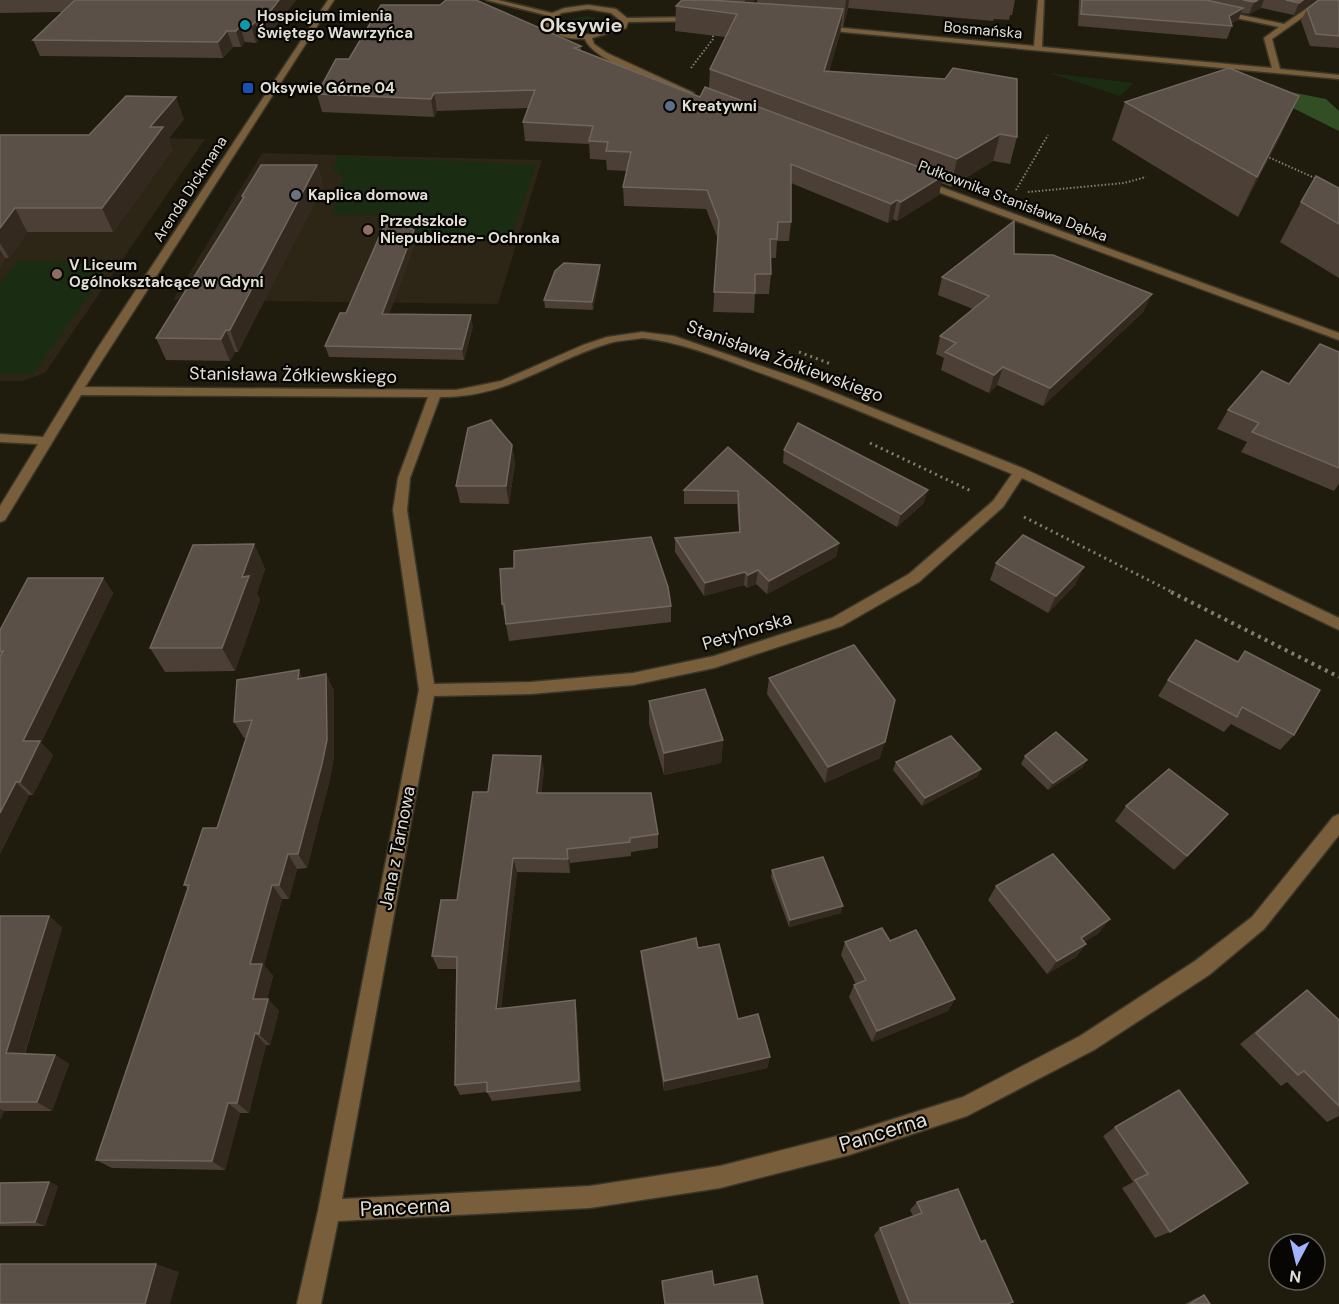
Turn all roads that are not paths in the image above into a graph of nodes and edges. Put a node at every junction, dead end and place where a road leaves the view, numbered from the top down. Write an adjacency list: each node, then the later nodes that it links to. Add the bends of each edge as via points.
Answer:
1 (331, 0): 18 (street, Arenda Dickmana)
2 (489, 0): 6 (street)
3 (1041, 0): 12 (street)
4 (1324, 0): 9 (street)
5 (1206, 9): 9 (street)
6 (553, 15): 7 (street, via 574,8 610,7); 11 (street, via 548,24 556,32)
7 (625, 20): 8 (street); 11 (street, via 615,31)
8 (704, 20)
9 (1284, 26): 13 (street, via 1268,38)
10 (811, 27): 12 (street, Bosmańska)
11 (588, 36): 15 (street, via 591,45 604,55)
12 (1038, 48): 13 (street, Bosmańska)
13 (1277, 71): 14 (street, Bosmańska)
14 (1339, 77)
15 (697, 96)
16 (914, 180): 17 (street, Pułkownika Stanisława Dąbka)
17 (1339, 337)
18 (77, 391): 19 (street, Stanisława Żółkiewskiego); 21 (street, Arenda Dickmana)
19 (435, 394): 22 (street, Stanisława Żółkiewskiego, via 484,390 611,339 642,335 670,338 801,384); 25 (street, Jana z Tarnowa, via 404,478 400,510)
20 (0, 438): 21 (street)
21 (46, 441): 23 (street, Arenda Dickmana)
22 (1020, 472): 24 (street, Stanisława Żółkiewskiego); 25 (street, Petyhorska, via 998,504 914,578 837,622 714,662 633,679 531,688)
23 (0, 517)
24 (1339, 624)
25 (427, 690): 27 (street, Jana z Tarnowa)
26 (1339, 822): 27 (street, Pancerna, via 1258,923 1202,968 1087,1043 967,1106 849,1144 720,1177 590,1197)
27 (328, 1211): 28 (street, Jana z Tarnowa)
28 (309, 1304)

